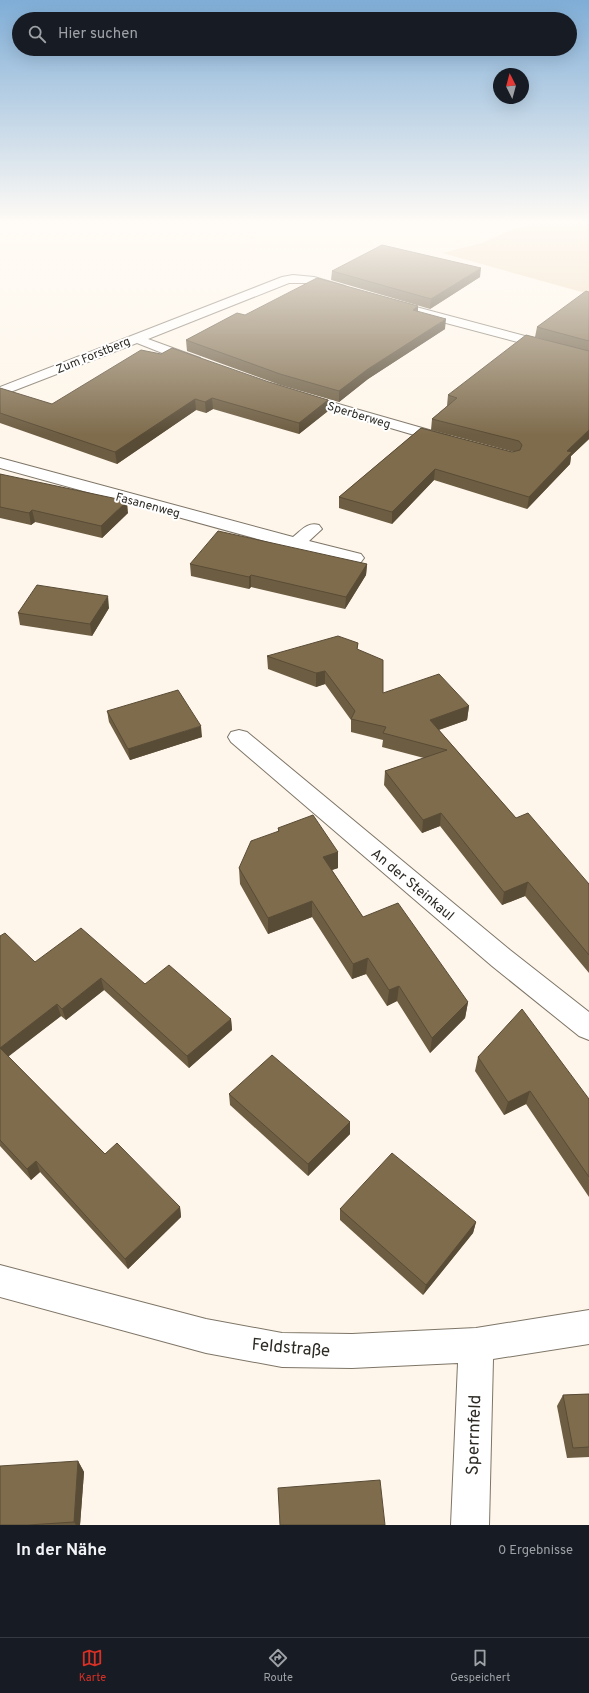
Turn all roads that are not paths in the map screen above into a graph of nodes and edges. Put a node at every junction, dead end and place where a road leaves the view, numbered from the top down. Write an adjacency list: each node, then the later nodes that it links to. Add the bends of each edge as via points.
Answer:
1 (254, 292): 5 (street, Zum Forstberg)
2 (352, 292): 3 (street, Zum Forstberg)
3 (355, 293)
4 (405, 308): 6 (street)
5 (135, 338): 7 (street); 8 (street, Zum Forstberg)
6 (587, 354)
7 (210, 366)
8 (0, 392)
9 (289, 394): 11 (street, Sperberweg)
10 (440, 423): 11 (street)
11 (425, 434): 12 (street, Sperberweg)
12 (461, 443)
13 (0, 464): 15 (street, Fasanenweg)
14 (313, 529): 15 (street)
15 (296, 544): 16 (street, Fasanenweg)
16 (355, 558)
17 (239, 737): 18 (street, An der Steinkaul, via 501,958)
18 (589, 1028)
19 (0, 1281): 21 (street, Feldstraße, via 206,1336 282,1350 352,1351)
20 (589, 1327): 21 (street, Feldstraße)
21 (476, 1345): 22 (street, Sperrnfeld)
22 (470, 1525)

